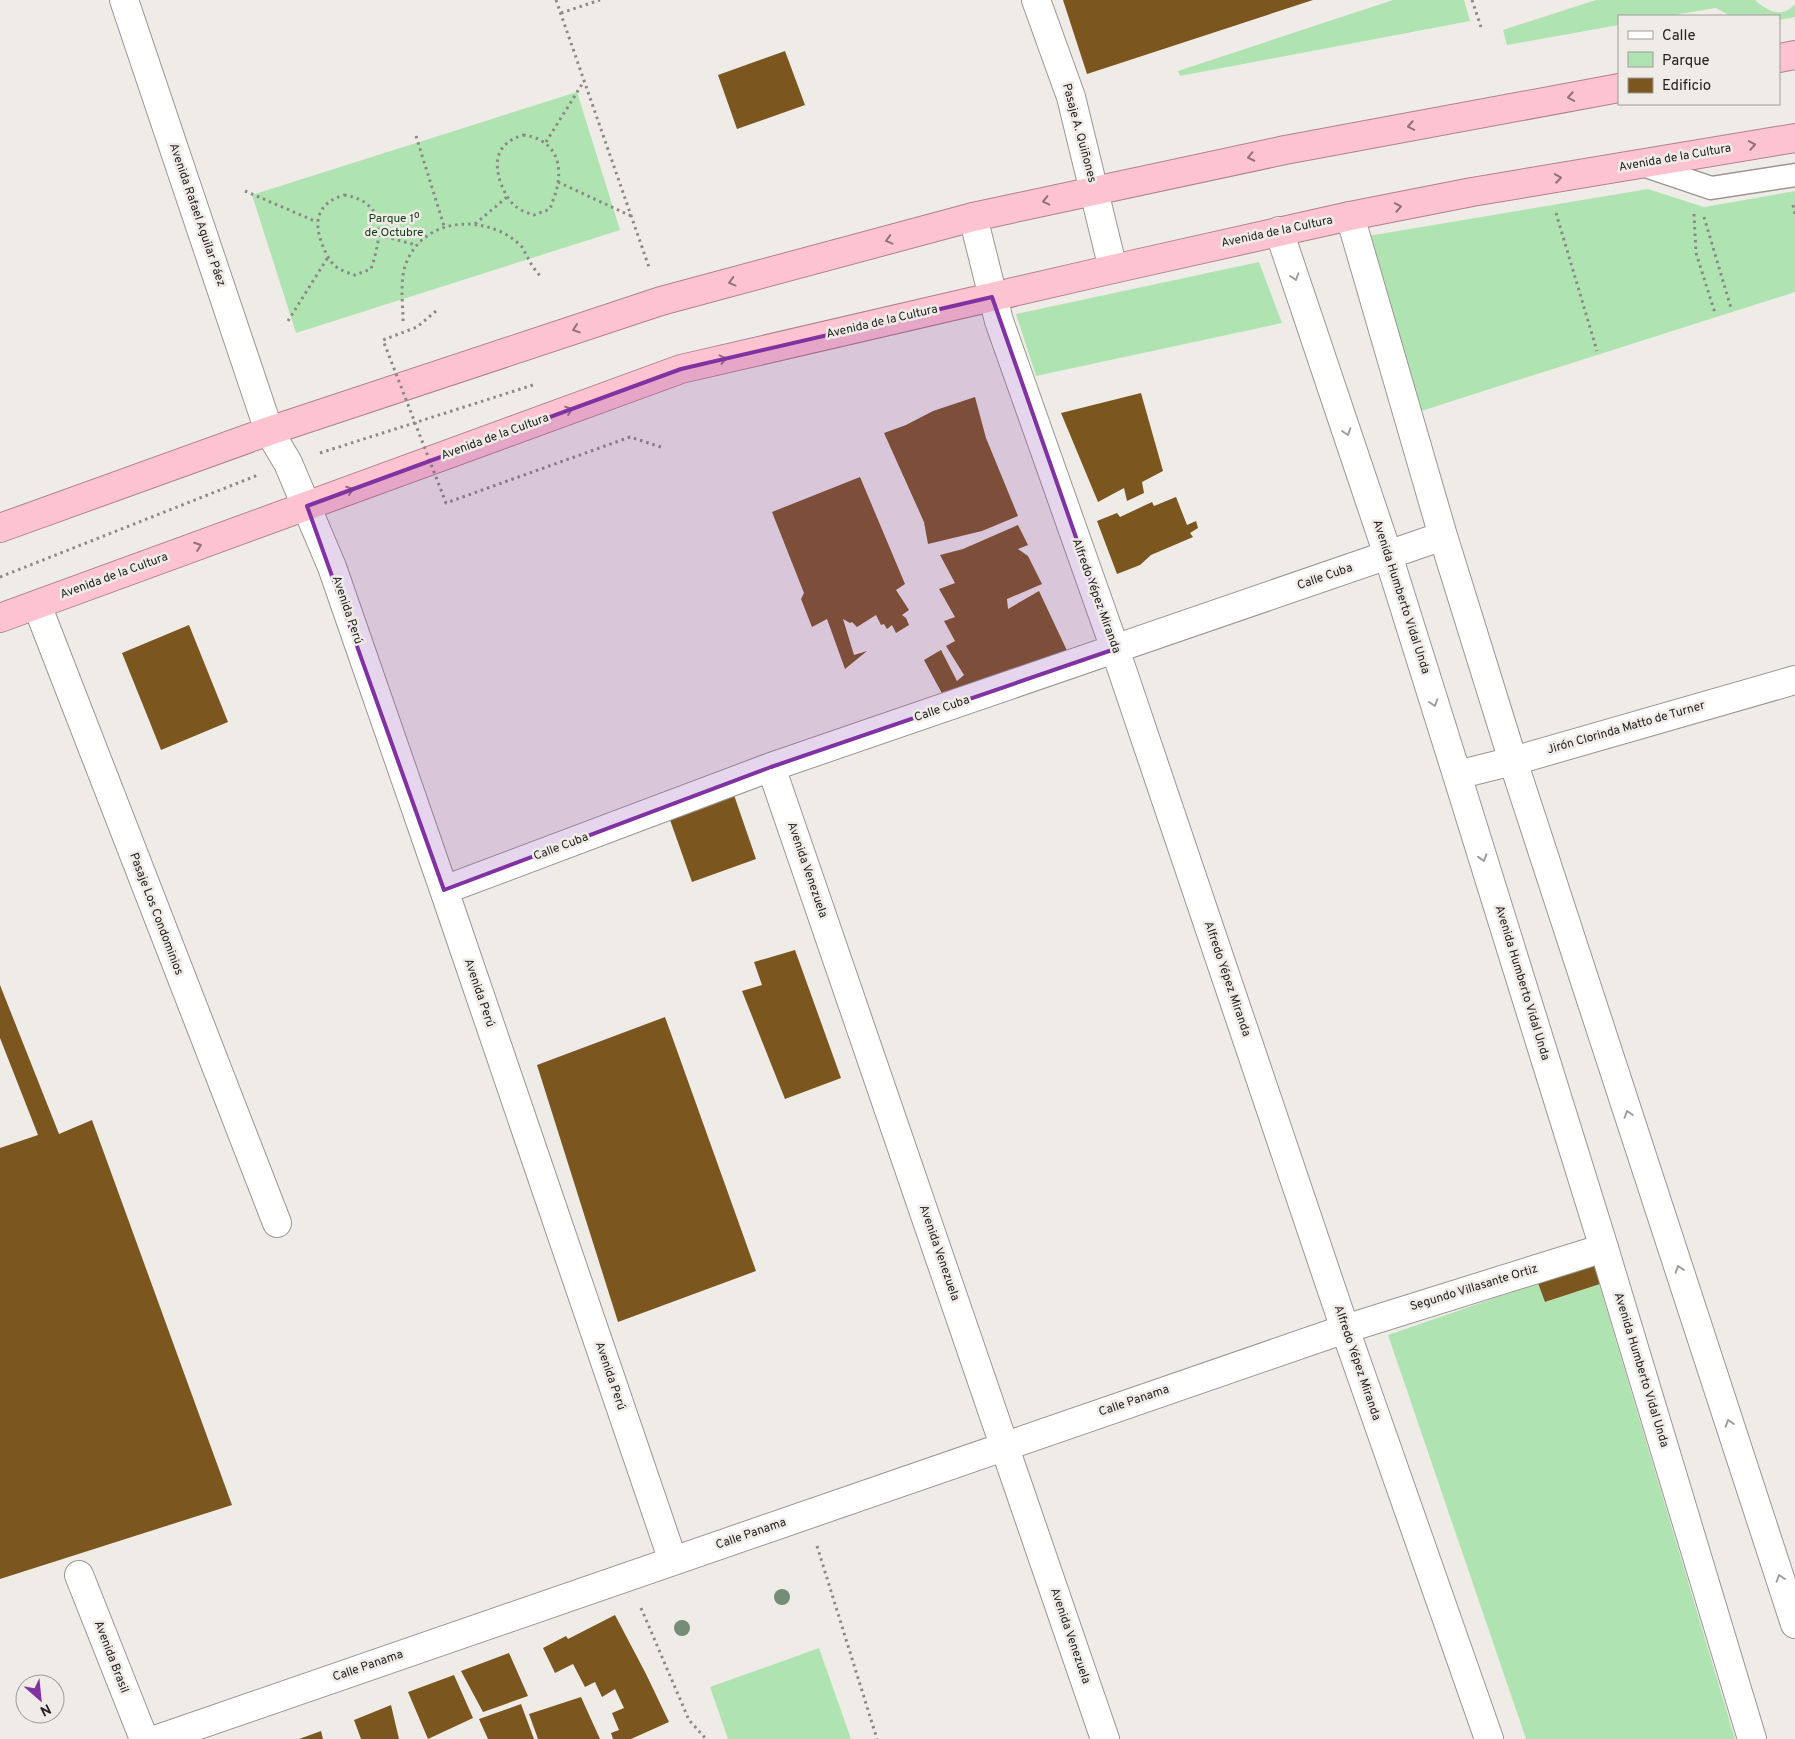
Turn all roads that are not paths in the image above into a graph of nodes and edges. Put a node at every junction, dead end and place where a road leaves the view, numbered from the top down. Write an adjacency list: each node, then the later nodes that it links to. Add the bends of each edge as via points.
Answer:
1 (124, 0): 15 (street, Avenida Rafael Aguilar Páez)
2 (1036, 0): 9 (street, Pasaje A. Quiñones, via 1071,97)
3 (1795, 55): 4 (highway)
4 (1780, 58)
5 (1618, 88): 9 (highway, one-way to 9, via 1285,150)
6 (1795, 138): 7 (highway, Avenida de la Cultura, one-way to 6)
7 (1640, 164): 8 (lane, via 1711,188); 10 (highway, Avenida de la Cultura, one-way to 7)
8 (1795, 175)
9 (1094, 190): 11 (highway, one-way to 11); 13 (street, Pasaje A. Quiñones)
10 (1350, 216): 12 (highway, Avenida de la Cultura); 18 (street)
11 (973, 217): 14 (street, Alfredo Yépez Miranda); 15 (highway, one-way to 15, via 661,301)
12 (1279, 231): 13 (highway, Avenida de la Cultura); 19 (street, Avenida Humberto Vidal Unda, one-way to 19)
13 (1113, 269): 14 (highway, Avenida de la Cultura)
14 (992, 297): 16 (highway, Avenida de la Cultura, one-way to 14, via 681,369); 22 (street, Alfredo Yépez Miranda)
15 (269, 431): 16 (street, Avenida Perú); 17 (highway)
16 (307, 506): 20 (highway, Avenida de la Cultura, one-way to 16); 27 (street, Avenida Perú, via 332,567)
17 (0, 528)
18 (1443, 536): 19 (street, Calle Cuba); 24 (street)
19 (1388, 555): 22 (street, Calle Cuba); 26 (street, Avenida Humberto Vidal Unda, one-way to 26)
20 (37, 605): 21 (highway, Avenida de la Cultura); 28 (street, Pasaje Los Condominios)
21 (0, 618)
22 (1115, 649): 25 (street, Calle Cuba); 30 (street, Alfredo Yépez Miranda)
23 (1795, 680): 24 (street, Jirón Clorinda Matto de Turner)
24 (1513, 761): 26 (street, Jirón Clorinda Matto de Turner); 34 (street, one-way to 24)
25 (771, 768): 27 (street, Calle Cuba); 31 (street, Avenida Venezuela)
26 (1457, 775): 29 (street, Avenida Humberto Vidal Unda, one-way to 29)
27 (444, 890): 32 (street, Avenida Perú)
28 (277, 1223)
29 (1604, 1248): 30 (street, Segundo Villasante Ortiz); 39 (street, Avenida Humberto Vidal Unda)
30 (1345, 1328): 31 (street, Calle Panama); 38 (street, Alfredo Yépez Miranda)
31 (1005, 1446): 32 (street, Calle Panama); 37 (street, Avenida Venezuela)
32 (673, 1561): 36 (street, Calle Panama)
33 (79, 1575): 35 (street, Avenida Brasil)
34 (1795, 1624)
35 (144, 1739)
36 (158, 1739)
37 (1106, 1739)
38 (1490, 1739)
39 (1752, 1739)

